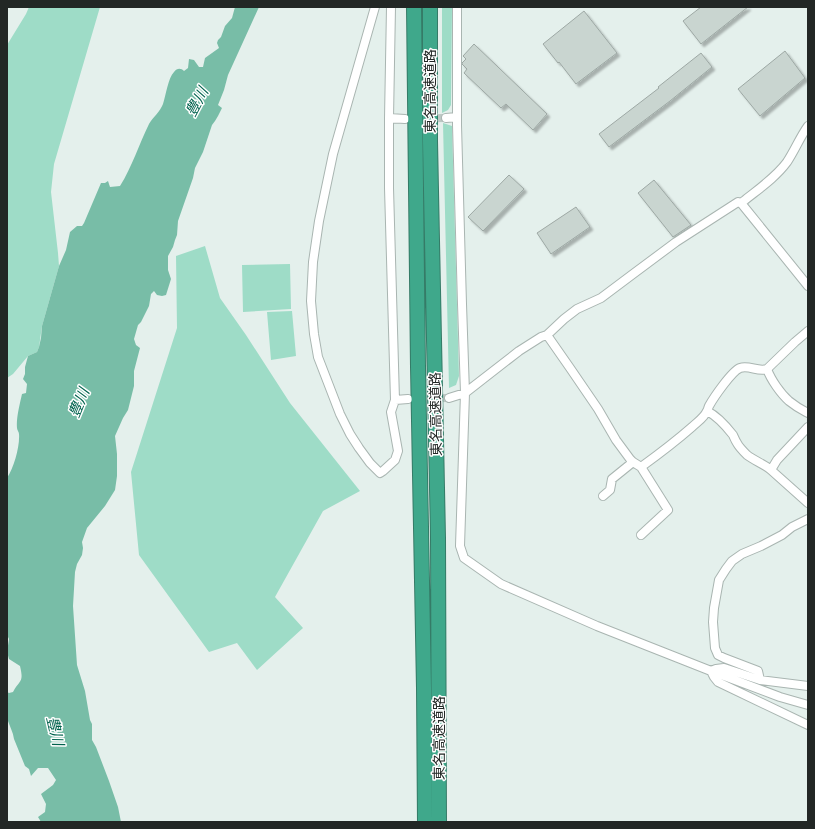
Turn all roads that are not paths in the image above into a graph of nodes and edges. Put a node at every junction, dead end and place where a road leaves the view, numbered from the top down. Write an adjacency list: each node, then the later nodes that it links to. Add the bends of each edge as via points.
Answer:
1 (374, 7): 19 (street, via 333,154 319,220 313,262 312,301 318,357 340,414 359,448 380,473 395,460 398,451 392,412)
2 (391, 7): 7 (street)
3 (414, 7): 35 (highway, 東名高速道路)
4 (430, 7): 36 (highway, 東名高速道路, via 430,141 438,538)
5 (457, 7): 6 (street)
6 (457, 117): 8 (street); 16 (street)
7 (389, 118): 9 (street); 19 (street)
8 (446, 118)
9 (405, 119)
10 (808, 126): 11 (street, via 780,171)
11 (741, 203): 12 (street); 14 (street, via 738,202 676,242 602,298 577,309)
12 (808, 286)
13 (808, 331): 15 (street)
14 (547, 335): 16 (street, via 519,351); 23 (street)
15 (768, 369): 20 (street, via 739,368 729,378); 21 (street, via 789,401)
16 (465, 393): 17 (street); 30 (street, via 460,546 464,558 501,584 596,626)
17 (449, 398)
18 (408, 399): 19 (street)
19 (395, 400)
20 (707, 412): 24 (street); 25 (street, via 724,425 748,456)
21 (808, 413)
22 (808, 427): 25 (street, via 777,460)
23 (633, 462): 24 (street); 26 (street, via 612,479 610,490)
24 (642, 467): 29 (street, via 668,510)
25 (772, 470): 27 (street)
26 (603, 496)
27 (808, 503)
28 (808, 519): 31 (street, via 742,554 732,561 719,580 712,622 715,648 718,655 758,671)
29 (641, 535)
30 (711, 671): 31 (street, via 724,668); 33 (street, via 780,697); 34 (street, via 718,682)
31 (760, 680): 32 (street)
32 (808, 686)
33 (808, 704)
34 (808, 725)
35 (425, 822)
36 (439, 822)

